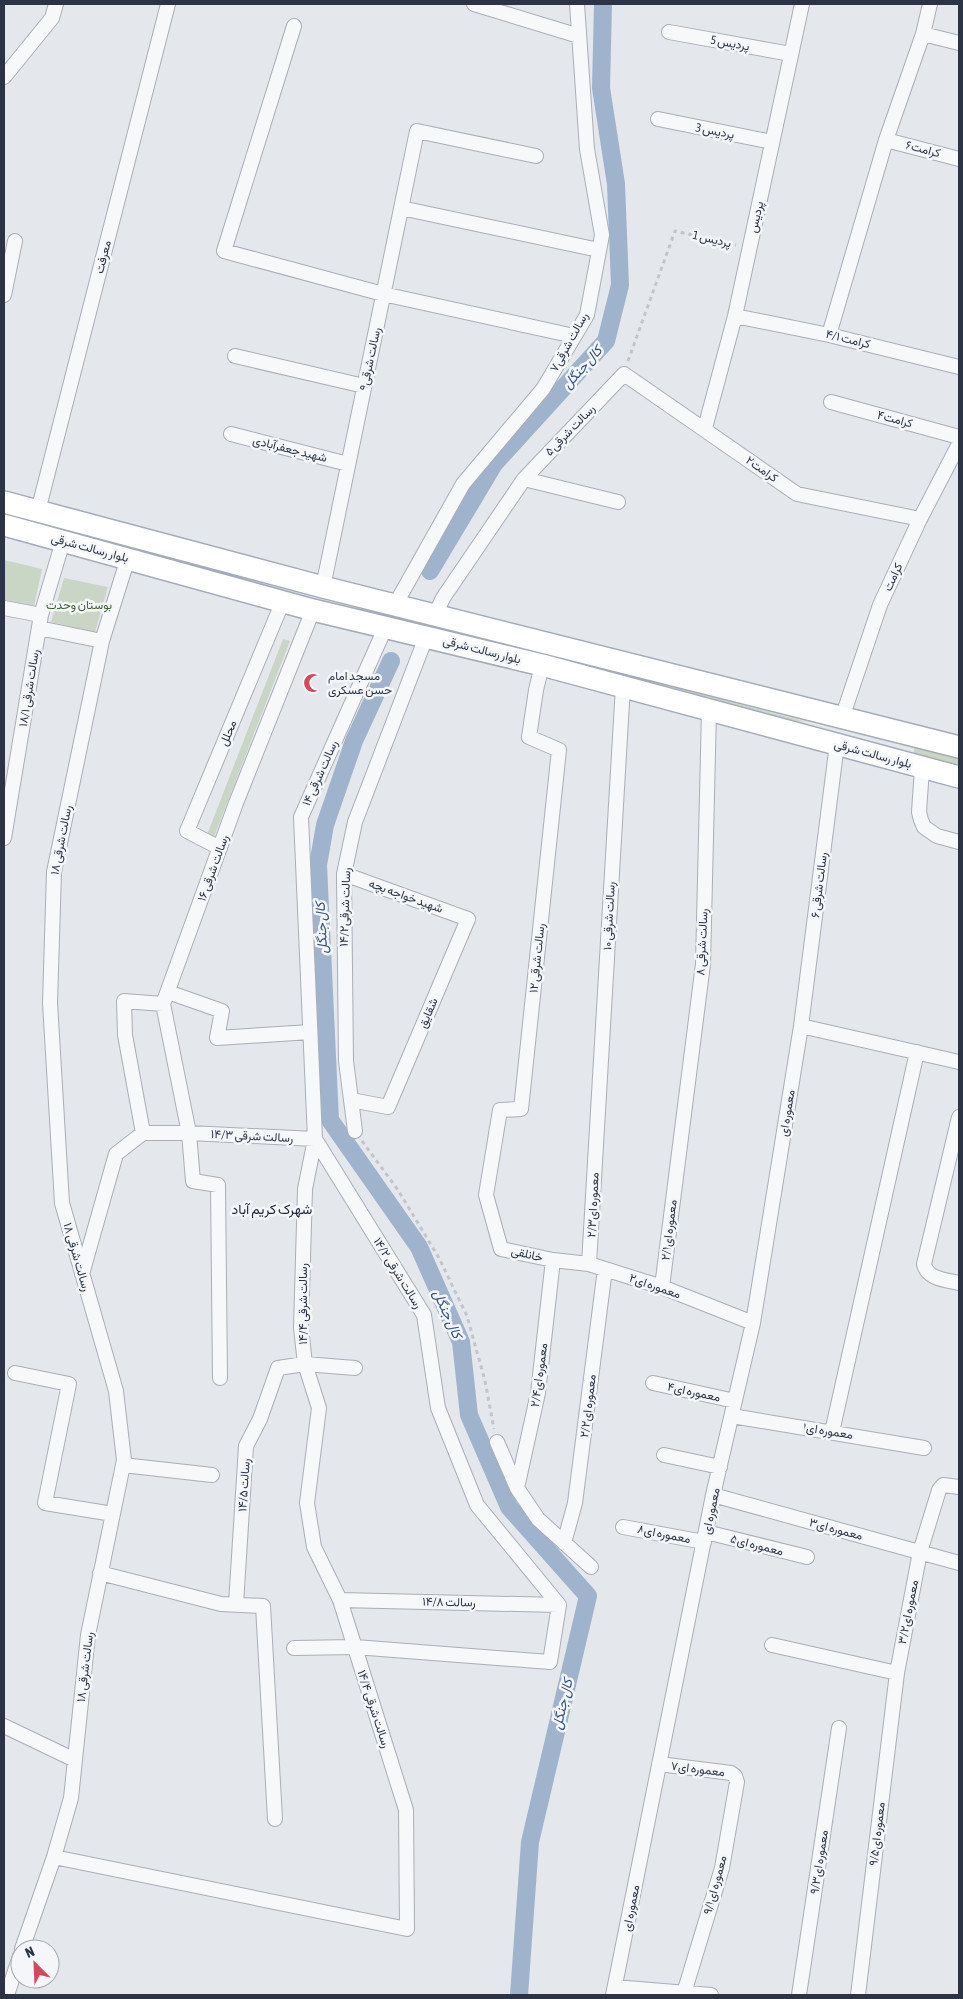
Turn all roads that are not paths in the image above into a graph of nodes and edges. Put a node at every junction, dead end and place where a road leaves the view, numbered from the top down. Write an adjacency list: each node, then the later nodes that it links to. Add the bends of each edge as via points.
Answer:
1 (56, 4): 13 (street, via 52,18)
2 (168, 4): 40 (street, معرفت)
3 (474, 4): 10 (street)
4 (577, 4): 10 (street, رسالت شرقی۷)
5 (802, 4): 12 (street, پردیس)
6 (930, 4): 9 (street)
7 (294, 26): 22 (street, via 224,251)
8 (669, 32): 12 (street, پردیس 5)
9 (923, 34): 11 (street); 15 (street)
10 (579, 36): 21 (street, رسالت شرقی۷, via 587,148 602,235)
11 (959, 43)
12 (791, 54): 16 (street, پردیس)
13 (4, 77)
14 (658, 119): 16 (street, پردیس 3)
15 (886, 140): 18 (street, کرامت۶); 25 (street)
16 (772, 142): 24 (street, پردیس)
17 (536, 156): 19 (street, رسالت شرقی۹, via 418,130)
18 (959, 159)
19 (402, 208): 21 (street); 22 (street, رسالت شرقی۹)
20 (15, 241): 23 (street)
21 (599, 250): 26 (street, رسالت شرقی۷, via 587,314)
22 (384, 294): 26 (street); 30 (street, رسالت شرقی۹)
23 (4, 295)
24 (735, 316): 25 (street, کرامت ۴/۱); 32 (street, پردیس)
25 (829, 334): 28 (street, کرامت ۴/۱)
26 (574, 336): 47 (street, رسالت شرقی۷, via 543,388 463,484)
27 (235, 356): 30 (street)
28 (959, 367)
29 (624, 374): 32 (street, کرامت۲); 37 (street, رسالت شرقی۵)
30 (364, 386): 36 (street, رسالت شرقی۹)
31 (831, 402): 34 (street, کرامت۴)
32 (705, 428): 41 (street, کرامت۲, via 797,494)
33 (231, 434): 36 (street, شهید جعفرآبادی)
34 (959, 437)
35 (959, 444): 41 (street, کرامت)
36 (348, 464): 45 (street, رسالت شرقی۹)
37 (524, 478): 39 (street); 50 (street, رسالت شرقی۵)
38 (4, 502): 40 (main road, بلوار رسالت شرقی)
39 (618, 502)
40 (38, 511): 45 (main road, بلوار رسالت شرقی)
41 (920, 520): 59 (street, کرامت, via 880,605)
42 (4, 525): 43 (main road, بلوار رسالت شرقی)
43 (63, 541): 44 (main road, بلوار رسالت شرقی); 51 (street, رسالت شرقی ۱۸/۱)
44 (128, 558): 46 (main road, بلوار رسالت شرقی); 54 (street, رسالت شرقی ۱۸)
45 (322, 587): 47 (main road, بلوار رسالت شرقی)
46 (283, 601): 49 (main road, بلوار رسالت شرقی); 66 (street, محلل, via 187,831)
47 (395, 605): 50 (main road, بلوار رسالت شرقی)
48 (4, 608): 51 (street)
49 (313, 610): 52 (main road, بلوار رسالت شرقی); 66 (street, رسالت شرقی ۱۶)
50 (434, 615): 55 (main road, بلوار رسالت شرقی)
51 (40, 621): 54 (street); 64 (street, رسالت شرقی ۱۸/۱)
52 (386, 626): 53 (main road, بلوار رسالت شرقی); 71 (street, رسالت شرقی ۱۴, via 301,817)
53 (426, 637): 56 (main road, بلوار رسالت شرقی); 67 (street, رسالت شرقی۱۴/۲, via 354,822)
54 (102, 640): 86 (street, رسالت شرقی ۱۸, via 54,872 50,1003 62,1203)
55 (548, 644): 56 (main road); 59 (main road, بلوار رسالت شرقی)
56 (542, 665): 57 (main road, بلوار رسالت شرقی); 82 (street, رسالت شرقی ۱۲, via 529,738 559,750 521,1109 500,1110 486,1195)
57 (623, 686): 58 (main road, بلوار رسالت شرقی); 80 (street, رسالت شرقی ۱۰)
58 (709, 710): 60 (main road, بلوار رسالت شرقی); 81 (street, رسالت شرقی ۸, via 702,964)
59 (842, 718): 61 (main road, بلوار رسالت شرقی)
60 (837, 744): 62 (main road, بلوار رسالت شرقی); 70 (street, رسالت شرقی ۶)
61 (959, 747)
62 (922, 768): 63 (main road, بلوار رسالت شرقی); 65 (street, via 921,820 924,827 937,836)
63 (959, 777)
64 (4, 838)
65 (959, 842)
66 (220, 848): 69 (street, رسالت شرقی ۱۶)
67 (344, 874): 68 (street, شهید خواجه بچه); 74 (street, رسالت شرقی۱۴/۲, via 346,1061)
68 (468, 919): 74 (street, شقایق, via 388,1107)
69 (165, 998): 71 (street, via 222,1011 217,1038); 77 (street, via 124,1001 125,1035); 78 (street)
70 (801, 1026): 72 (street); 89 (street, معموره ای)
71 (310, 1032): 79 (street, رسالت شرقی ۱۴)
72 (917, 1052): 73 (street); 97 (street)
73 (959, 1062)
74 (351, 1100): 76 (street, رسالت شرقی۱۴/۲)
75 (959, 1117): 87 (street, via 924,1264 931,1276)
76 (355, 1131)
77 (142, 1133): 78 (street, رسالت شرقی ۱۴/۳); 86 (street, via 116,1154)
78 (189, 1133): 79 (street, رسالت شرقی ۱۴/۳); 93 (street, via 193,1181 218,1185)
79 (315, 1139): 90 (street, رسالت شرقی ۱۴/۴, via 305,1190 301,1328); 118 (street, رسالت شرقی ۱۴/۲, via 424,1315 438,1408 477,1505)
80 (596, 1146): 84 (street, معموره ای۲/۳)
81 (676, 1172): 88 (street, معموره ای۲/۱)
82 (501, 1249): 83 (street, خانلقی)
83 (553, 1260): 84 (street, معموره ای۲); 105 (street, معموره ای۲/۴, via 538,1392)
84 (590, 1264): 85 (street, معموره ای۲)
85 (605, 1269): 88 (street, معموره ای۲); 110 (street, معموره ای۲/۲, via 575,1503)
86 (82, 1274): 101 (street, رسالت شرقی ۱۸, via 116,1391)
87 (959, 1283)
88 (662, 1287): 89 (street, معموره ای۲)
89 (753, 1323): 95 (street, معموره ای)
90 (305, 1364): 91 (street); 116 (street, رسالت شرقی ۱۴/۴, via 319,1408 307,1503 314,1547); 117 (street, رسالت ۱۴/۵, via 278,1368 260,1419 246,1446)
91 (355, 1368)
92 (15, 1373): 107 (street, via 69,1384 45,1504)
93 (220, 1378)
94 (653, 1383): 95 (street, معموره ای۴)
95 (735, 1401): 96 (street, معموره ای)
96 (732, 1416): 97 (street, معموره ای۱); 102 (street, معموره ای)
97 (832, 1432): 99 (street, معموره ای۱)
98 (497, 1442): 105 (street)
99 (924, 1448)
100 (664, 1456): 102 (street)
101 (123, 1465): 103 (street); 107 (street, رسالت شرقی ۱۸)
102 (720, 1467): 106 (street, معموره ای)
103 (212, 1475)
104 (959, 1487): 111 (street, معموره ای۳/۲, via 943,1485 939,1490)
105 (517, 1488): 110 (street, via 538,1519)
106 (713, 1495): 109 (street, معموره ای); 111 (street, معموره ای۳)
107 (113, 1514): 115 (street, رسالت شرقی ۱۸)
108 (623, 1527): 109 (street, معموره ای۸)
109 (705, 1537): 112 (street, معموره ای۵); 126 (street, معموره ای)
110 (564, 1543): 114 (street)
111 (920, 1552): 113 (street, معموره ای۳); 122 (street, معموره ای۳/۲)
112 (807, 1557)
113 (959, 1563)
114 (591, 1567)
115 (100, 1573): 117 (street, via 221,1604); 125 (street, رسالت شرقی ۱۸, via 88,1636)
116 (340, 1600): 118 (street, رسالت ۱۴/۸); 120 (street, رسالت شرقی ۱۴/۴)
117 (236, 1604): 128 (street, via 263,1606)
118 (558, 1604): 120 (street, via 550,1662)
119 (772, 1645): 122 (street)
120 (355, 1647): 121 (street); 129 (street, رسالت شرقی ۱۴/۴, via 406,1810 407,1929)
121 (294, 1648)
122 (897, 1673): 135 (street, معموره ای۹/۵)
123 (4, 1726): 125 (street)
124 (839, 1728): 134 (street, معموره ای۹/۳)
125 (75, 1760): 129 (street, رسالت شرقی ۱۸, via 71,1798)
126 (659, 1764): 127 (street, معموره ای۷); 131 (street, معموره ای)
127 (735, 1776): 132 (street, معموره ای۹/۱, via 737,1782 722,1868)
128 (275, 1819)
129 (54, 1857): 130 (street, رسالت شرقی ۱۸)
130 (25, 1939)
131 (614, 1991): 132 (street)
132 (684, 1993): 133 (street)
133 (711, 1995)
134 (799, 1995)
135 (858, 1995)

